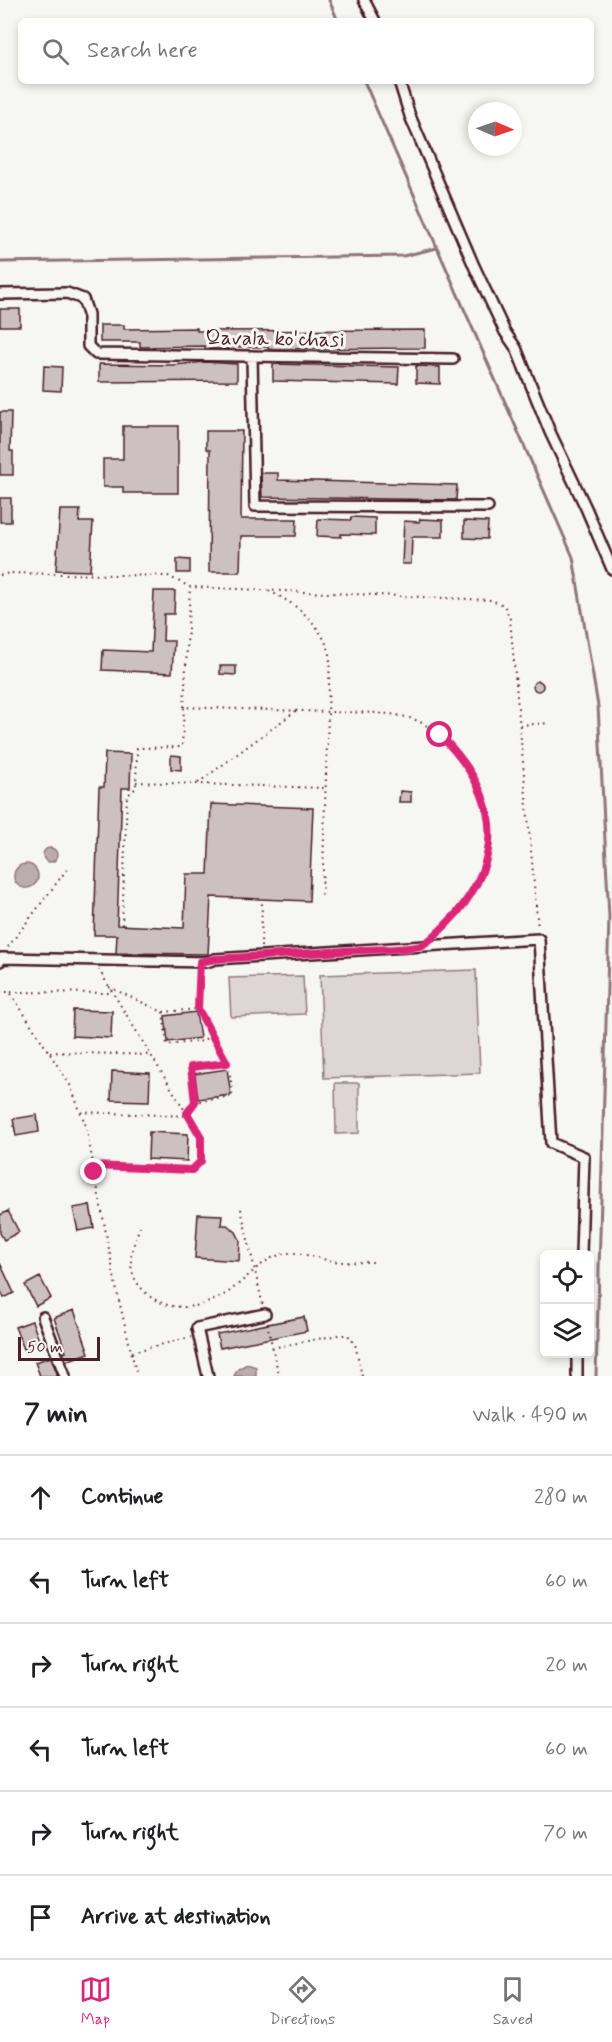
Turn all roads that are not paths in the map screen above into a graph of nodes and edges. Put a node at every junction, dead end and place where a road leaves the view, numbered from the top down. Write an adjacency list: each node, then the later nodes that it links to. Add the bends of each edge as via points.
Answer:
1 (364, 0): 2 (street)
2 (373, 18)
3 (400, 84): 8 (street, via 474,266 516,348)
4 (0, 294): 5 (street, Qavala ko'chasi, via 67,294 83,299 88,314 88,345 96,354)
5 (252, 356): 6 (street, Qavala ko'chasi); 7 (street, via 255,506)
6 (453, 359)
7 (488, 507)
8 (612, 569)
9 (0, 960): 10 (street, via 200,962 539,939 551,1143 585,1157)
10 (581, 1250)
11 (265, 1314): 15 (street, via 198,1328)
12 (43, 1317): 14 (street)
13 (578, 1358): 16 (street)
14 (65, 1376)
15 (208, 1376)
16 (577, 1376)

